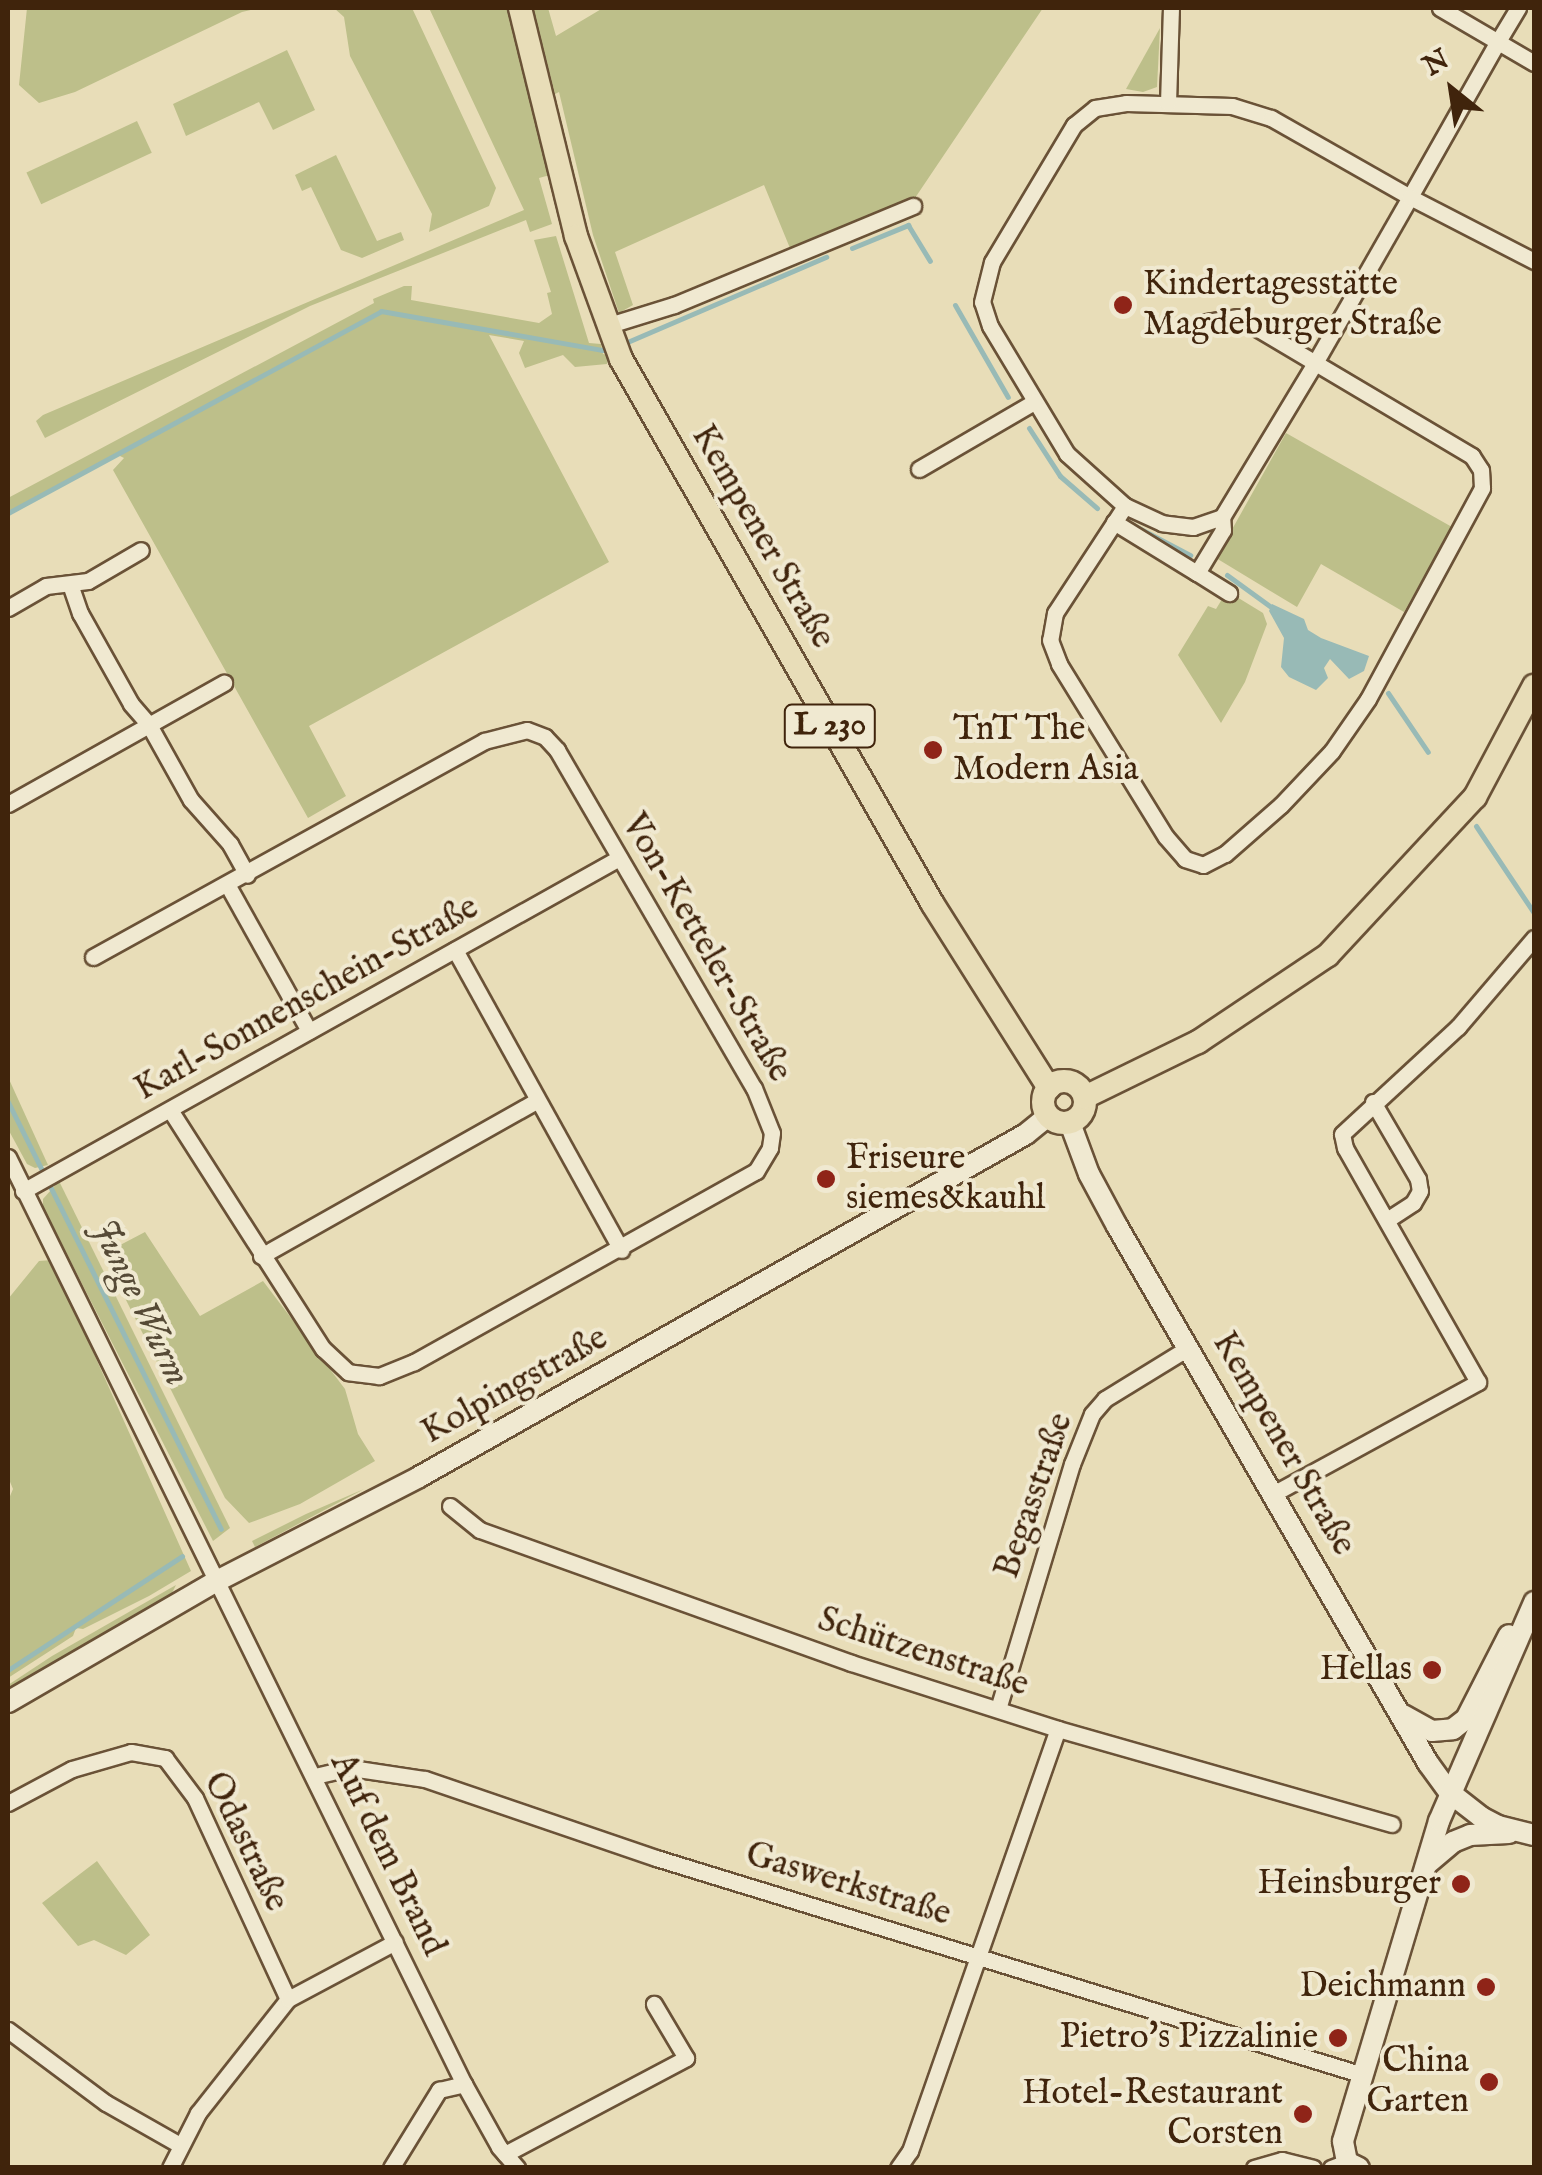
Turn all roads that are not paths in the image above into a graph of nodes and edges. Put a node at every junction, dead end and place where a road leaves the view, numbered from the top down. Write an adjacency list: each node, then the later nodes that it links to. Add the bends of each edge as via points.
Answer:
1 (520, 8): 11 (main road, Kempener Straße / L 230, via 576,236)
2 (1171, 8): 7 (street)
3 (1440, 8): 5 (street)
4 (1518, 8): 5 (street)
5 (1497, 42): 6 (street); 8 (street)
6 (1534, 63)
7 (1168, 103): 8 (street, via 1232,106 1271,118); 14 (street, via 1095,108 1074,125 992,262 982,302)
8 (1410, 197): 10 (street); 13 (street)
9 (913, 206): 11 (street, via 674,305)
10 (1534, 261)
11 (605, 322): 35 (main road, Kempener Straße / L 230, via 932,903)
12 (1200, 323): 13 (street, via 1238,317)
13 (1315, 363): 17 (street); 18 (street, via 1472,456 1482,488 1368,699 1332,751 1282,805 1203,865 1184,859 1166,837 1050,640 1055,613)
14 (1034, 402): 15 (street); 16 (street, via 1067,454)
15 (920, 469)
16 (1124, 506): 17 (street, via 1162,523 1193,527); 18 (street)
17 (1222, 517): 20 (street, via 1223,530)
18 (1114, 522): 20 (street)
19 (141, 550): 21 (street)
20 (1198, 573): 22 (street)
21 (70, 586): 23 (street, via 46,586); 26 (street, via 88,628)
22 (1229, 593)
23 (8, 608)
24 (224, 683): 26 (street)
25 (1534, 686): 36 (main road, via 1475,797 1328,955 1214,1032)
26 (149, 725): 27 (street); 29 (street, via 192,800)
27 (8, 804)
28 (619, 858): 29 (street, Von-Ketteler-Straße, via 557,750 527,730 484,741); 32 (street, Karl-Sonnenschein-Straße); 44 (street, Von-Ketteler-Straße, via 754,1088 772,1132 756,1171)
29 (247, 874): 30 (street, Von-Ketteler-Straße)
30 (228, 886): 33 (street, Von-Ketteler-Straße); 34 (street)
31 (1534, 938): 38 (street, via 1458,1027)
32 (455, 950): 34 (street, Karl-Sonnenschein-Straße); 37 (street)
33 (93, 958)
34 (309, 1030): 39 (street, Karl-Sonnenschein-Straße)
35 (1049, 1088): 36 (main road, via 1070,1082); 40 (main road, via 1043,1104)
36 (1085, 1098): 40 (main road, via 1083,1113)
37 (536, 1101): 44 (street); 45 (street)
38 (1373, 1102): 43 (street, via 1342,1134); 43 (street, via 1420,1191)
39 (170, 1110): 42 (street, Karl-Sonnenschein-Straße); 45 (street, Von-Ketteler-Straße)
40 (1059, 1120): 46 (street, Kempener Straße); 49 (street, Kolpingstraße, via 419,1477)
41 (8, 1157): 42 (street, Auf dem Brand)
42 (23, 1191): 49 (street, Auf dem Brand)
43 (1388, 1220): 47 (street, via 1478,1382)
44 (621, 1250): 45 (street, Von-Ketteler-Straße, via 379,1376 335,1364)
45 (261, 1256)
46 (1188, 1348): 47 (street, Kempener Straße); 52 (street, Begasstraße, via 1092,1414)
47 (1271, 1494): 53 (street, Kempener Straße)
48 (450, 1506): 52 (street, Schützenstraße, via 480,1530)
49 (215, 1582): 51 (street, Kolpingstraße); 55 (street, Auf dem Brand)
50 (1534, 1600): 53 (street, via 1466,1719 1432,1732); 56 (street)
51 (8, 1702)
52 (998, 1709): 54 (street, Schützenstraße)
53 (1397, 1710): 56 (street, Kempener Straße)
54 (1058, 1729): 58 (street, Schützenstraße); 62 (street)
55 (315, 1776): 61 (street, Auf dem Brand); 62 (street, Gaswerkstraße, via 352,1768 425,1779)
56 (1450, 1792): 59 (street, via 1498,1826); 60 (street)
57 (8, 1803): 63 (street, Odastraße, via 72,1769 130,1752 164,1758 195,1798)
58 (1392, 1824)
59 (1530, 1834): 60 (street, via 1470,1836)
60 (1426, 1865): 66 (street)
61 (395, 1942): 63 (street); 67 (street, Auf dem Brand)
62 (979, 1957): 66 (street, Gaswerkstraße); 74 (street, via 910,2151)
63 (288, 2000): 68 (street, via 198,2113)
64 (654, 2004): 69 (street, via 686,2058)
65 (8, 2030): 68 (street, via 106,2103)
66 (1355, 2072): 70 (street)
67 (464, 2084): 69 (street, Auf dem Brand); 72 (street, via 438,2090)
68 (180, 2146): 71 (street)
69 (505, 2154): 73 (street, Auf dem Brand)
70 (1345, 2166)
71 (170, 2168)
72 (392, 2168)
73 (517, 2168)
74 (898, 2168)
75 (1254, 2168): 76 (street, via 1282,2160)
76 (1313, 2168)

